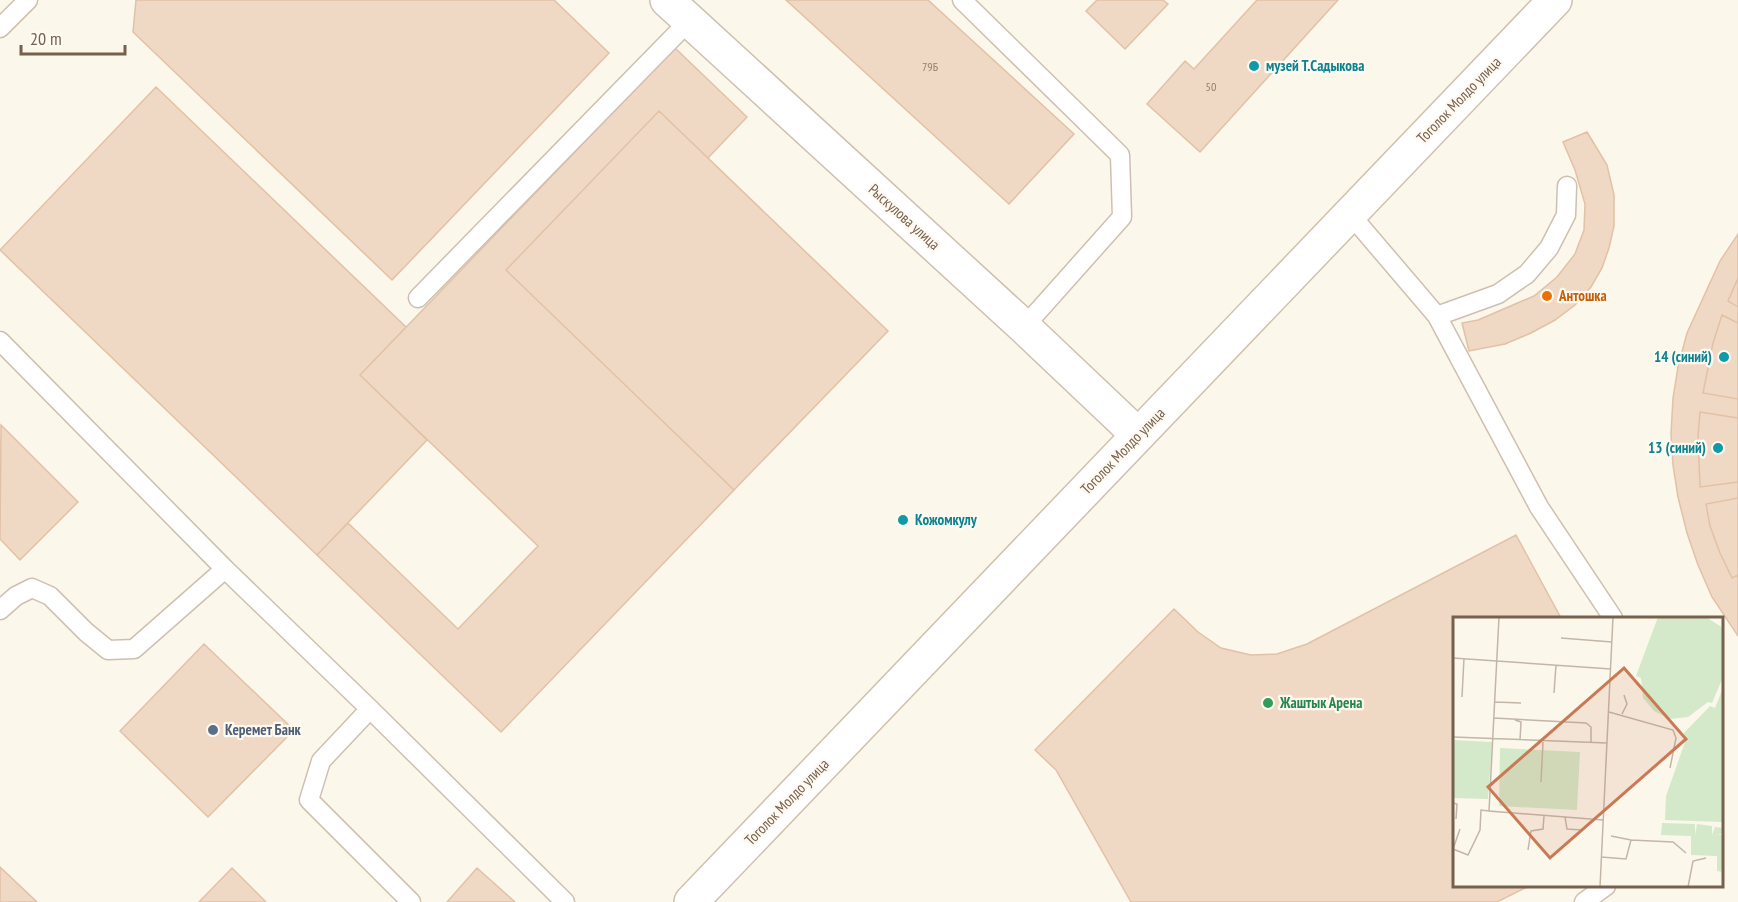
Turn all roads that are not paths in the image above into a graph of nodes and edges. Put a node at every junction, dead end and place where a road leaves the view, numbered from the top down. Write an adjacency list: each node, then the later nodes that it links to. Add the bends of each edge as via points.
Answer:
1 (28, 0): 5 (lane)
2 (962, 0): 10 (lane, via 1120,155 1122,217)
3 (1555, 0): 7 (main road, Тоголок Молдо улица)
4 (678, 10): 8 (lane); 10 (main road, Рыскулова улица)
5 (0, 28)
6 (1567, 186): 9 (lane, via 1566,215 1550,248 1527,274 1498,294)
7 (1350, 214): 9 (lane); 12 (main road, Тоголок Молдо улица)
8 (418, 298)
9 (1437, 316): 15 (lane, via 1539,507)
10 (1024, 327): 12 (main road, Рыскулова улица)
11 (0, 341): 13 (lane)
12 (1138, 435): 20 (main road, Тоголок Молдо улица)
13 (225, 569): 14 (lane, via 134,649 108,650 50,596 32,588); 16 (lane)
14 (0, 610)
15 (1611, 617)
16 (370, 709): 18 (lane, via 321,761 309,800); 19 (lane)
17 (1603, 887): 21 (lane)
18 (411, 902)
19 (565, 902)
20 (691, 902)
21 (1584, 902)

